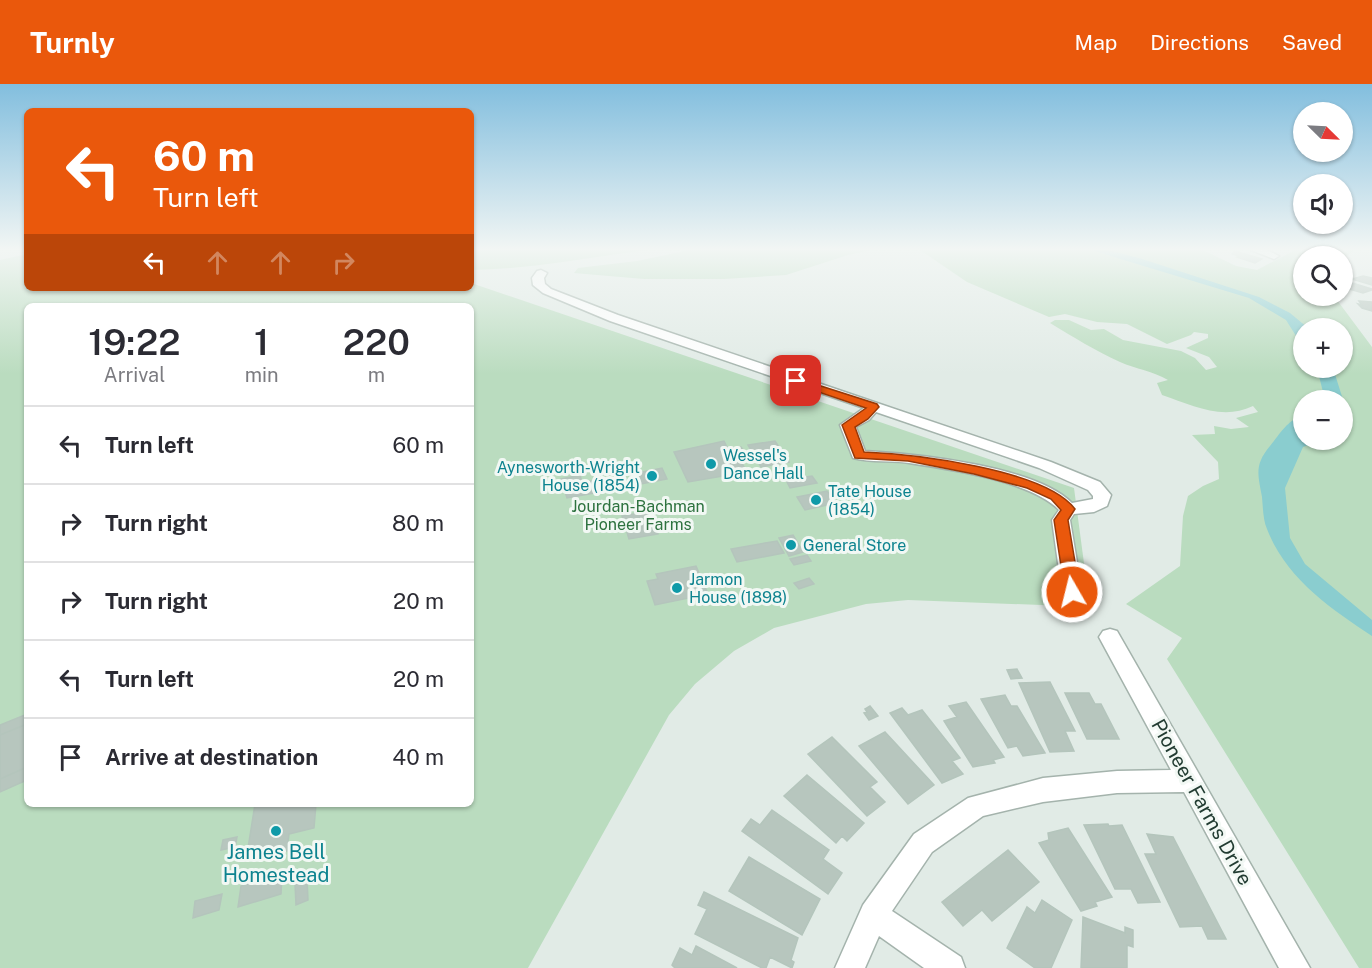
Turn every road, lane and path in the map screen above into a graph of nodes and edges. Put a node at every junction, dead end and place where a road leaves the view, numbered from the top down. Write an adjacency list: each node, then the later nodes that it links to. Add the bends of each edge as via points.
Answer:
1 (550, 291): 2 (street)
2 (873, 407): 3 (street, via 848,425 859,455 908,458 996,475 1055,496); 3 (street, via 1045,465 1094,486 1102,495 1101,502 1094,506)
3 (1068, 509): 4 (street, via 1061,520)
4 (1072, 592)
5 (1110, 637): 6 (street, Pioneer Farms Drive)
6 (1191, 781): 7 (street, via 1117,782 1054,789 977,806 923,843); 10 (street, Pioneer Farms Drive)
7 (873, 915): 8 (street); 9 (street)
8 (850, 968)
9 (950, 968)
10 (1295, 968)

